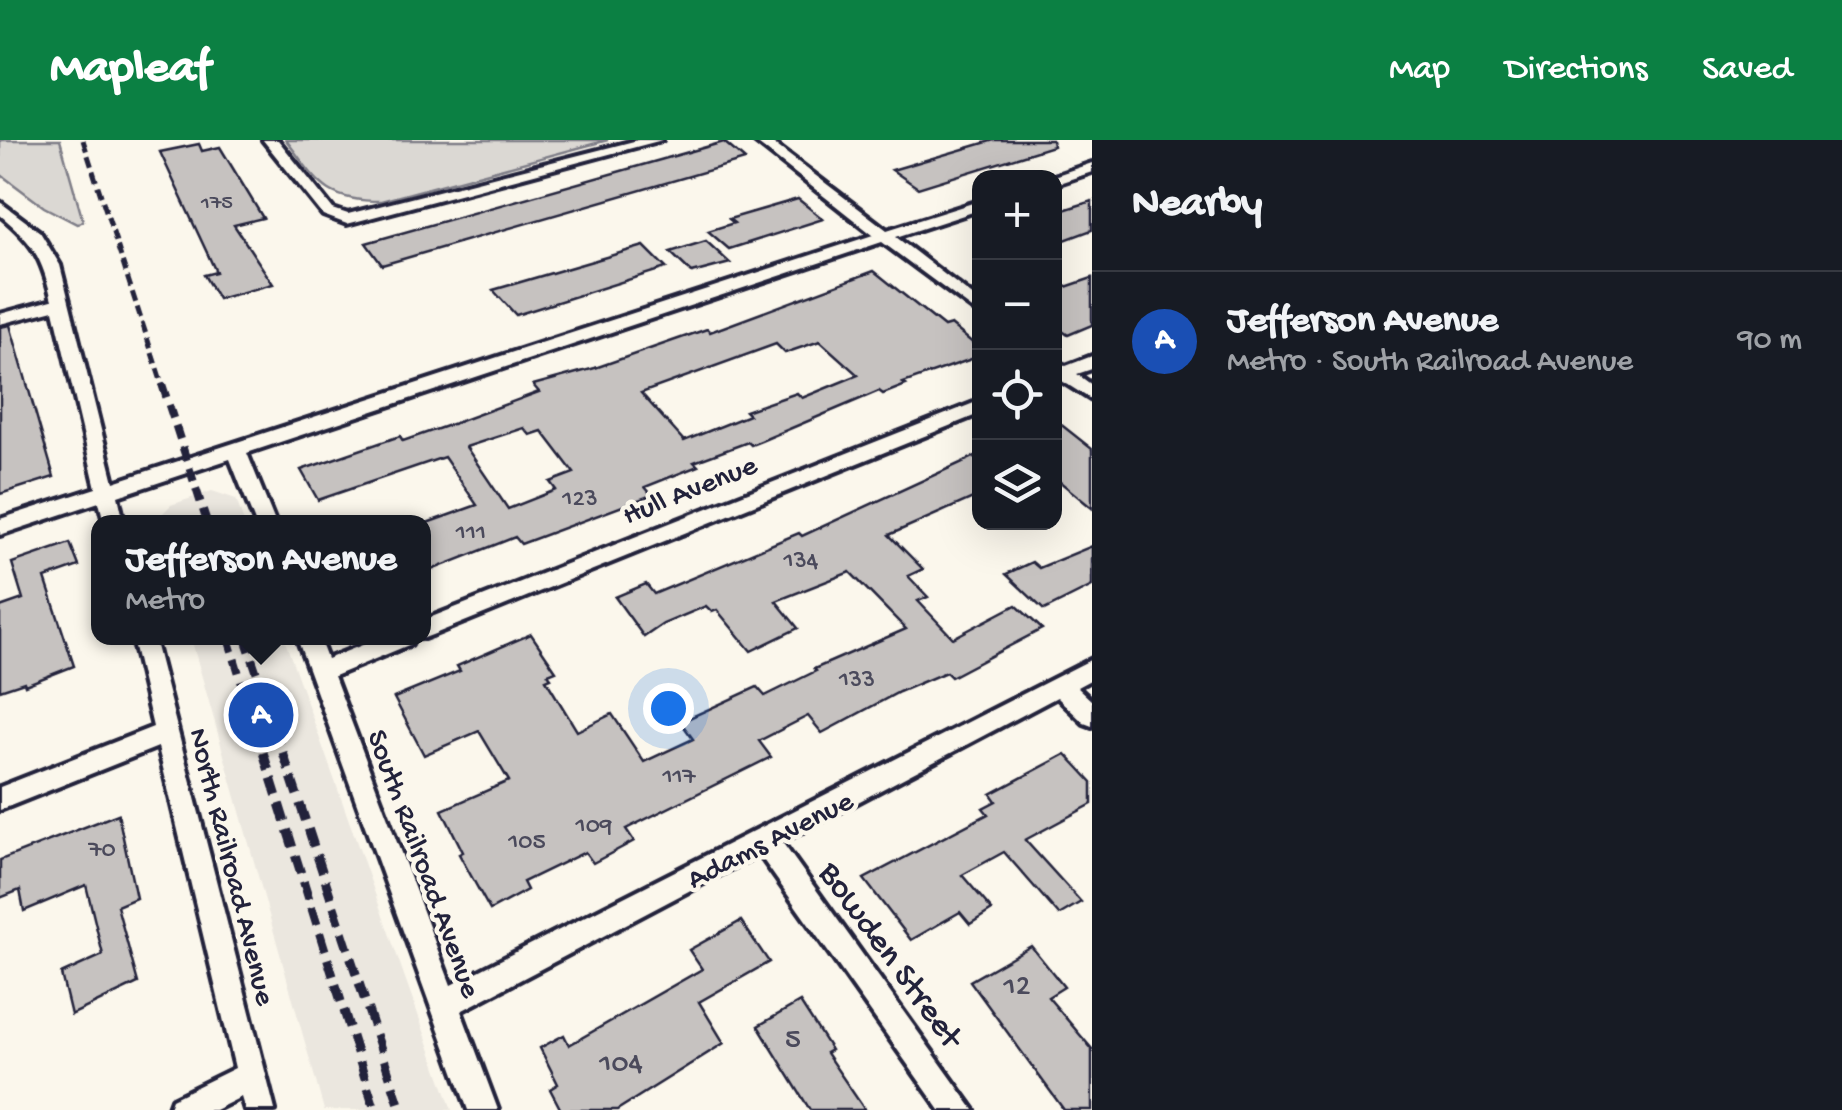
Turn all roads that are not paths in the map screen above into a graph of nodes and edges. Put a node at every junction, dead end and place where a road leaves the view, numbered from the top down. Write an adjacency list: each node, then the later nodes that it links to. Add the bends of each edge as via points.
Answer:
1 (270, 140): 2 (street, via 328,212 356,219)
2 (656, 140)
3 (760, 140): 8 (street)
4 (1092, 167): 5 (street)
5 (1062, 177)
6 (0, 207): 9 (street, via 26,226 46,254)
7 (972, 208): 8 (street)
8 (886, 237): 10 (street); 17 (street)
9 (62, 303): 11 (street); 18 (street)
10 (972, 303)
11 (0, 320)
12 (1092, 362): 13 (street)
13 (1062, 371)
14 (1062, 375): 15 (street)
15 (1092, 394)
16 (972, 410): 22 (street, Hull Avenue)
17 (236, 449): 18 (street); 20 (street)
18 (108, 491): 19 (street); 21 (street)
19 (113, 515)
20 (262, 515)
21 (0, 527)
22 (431, 626)
23 (145, 645): 30 (street, North Railroad Avenue)
24 (311, 645): 27 (street, South Railroad Avenue)
25 (386, 645): 27 (street)
26 (1092, 668): 28 (street, Adams Avenue)
27 (321, 671): 33 (street, South Railroad Avenue)
28 (1060, 685): 29 (street); 32 (street, Adams Avenue)
29 (1092, 716)
30 (167, 732): 31 (street); 34 (street, North Railroad Avenue)
31 (0, 799)
32 (765, 841): 33 (street, Adams Avenue); 38 (street, Bowden Street)
33 (443, 1004): 37 (street, South Railroad Avenue)
34 (252, 1075): 35 (street); 36 (street, North Railroad Avenue)
35 (183, 1110)
36 (260, 1110)
37 (483, 1110)
38 (960, 1110)

